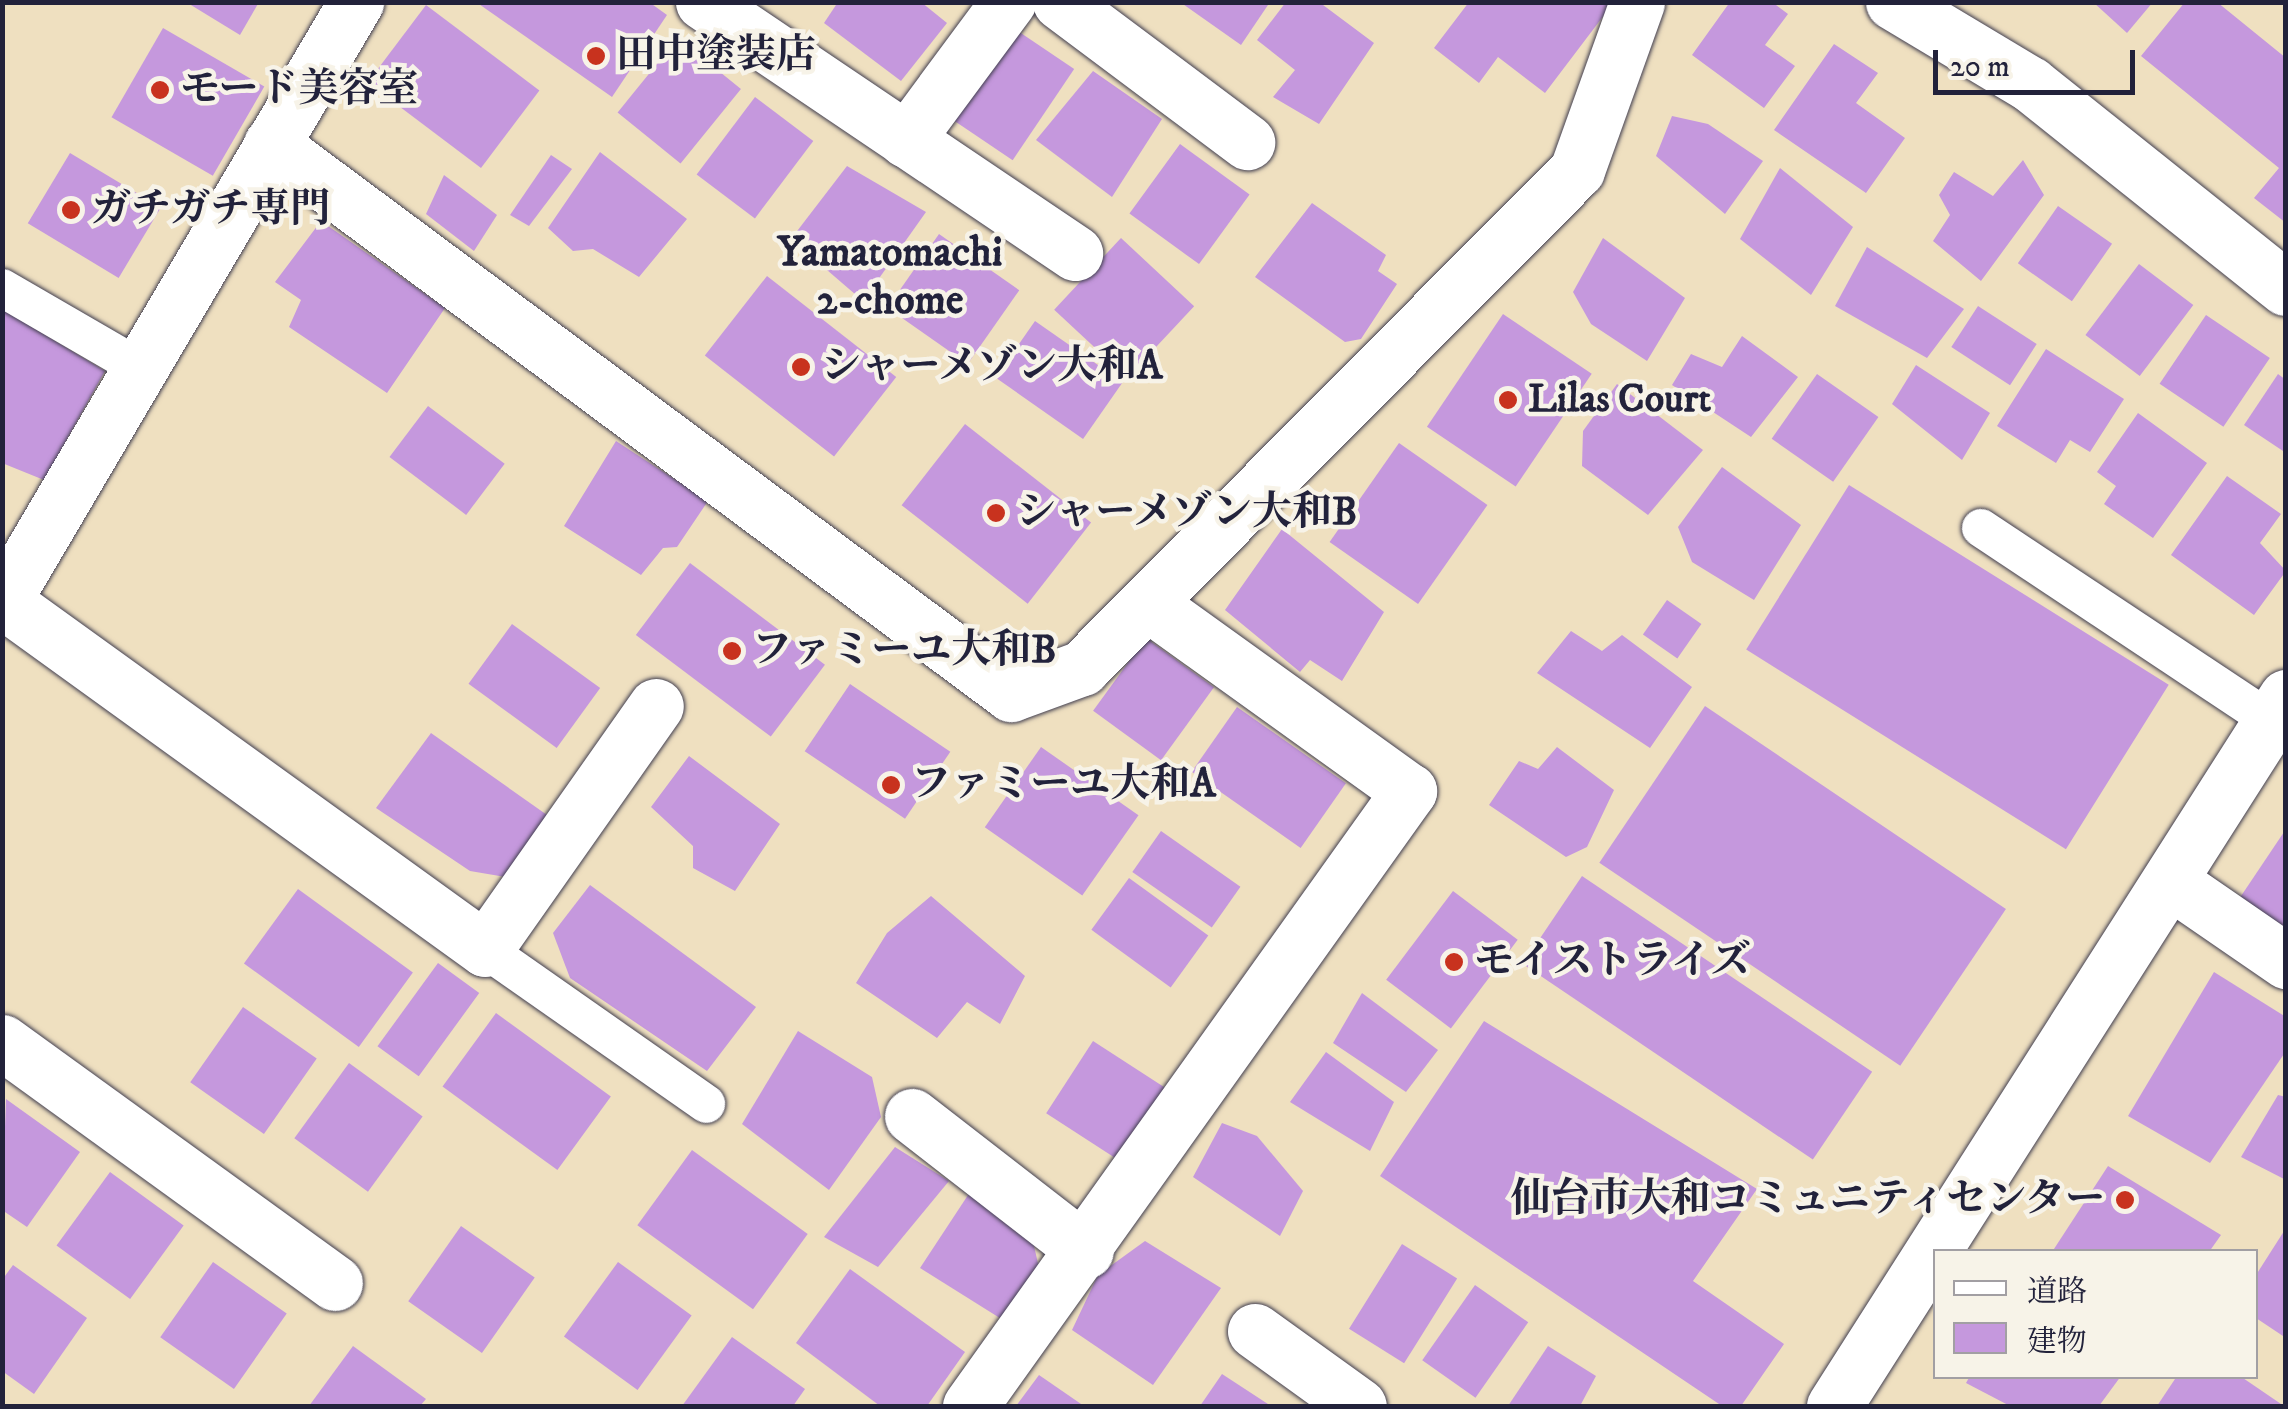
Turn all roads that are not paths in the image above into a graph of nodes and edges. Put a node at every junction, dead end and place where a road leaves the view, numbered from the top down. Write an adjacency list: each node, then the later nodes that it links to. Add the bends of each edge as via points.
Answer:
1 (356, 2): 9 (street)
2 (703, 2): 7 (street)
3 (1008, 2): 7 (street)
4 (1060, 2): 8 (street)
5 (1637, 2): 16 (street, via 1577,170)
6 (1905, 5): 12 (street, via 2030,84)
7 (906, 140): 10 (street)
8 (1247, 142)
9 (271, 144): 13 (street); 16 (street, via 1011,694 1082,668)
10 (1076, 252)
11 (2, 288): 13 (lane)
12 (2286, 288)
13 (140, 368): 15 (street)
14 (1981, 528): 18 (lane)
15 (3, 602): 20 (street)
16 (1147, 603): 26 (street, via 1409,791)
17 (656, 706): 20 (street)
18 (2278, 709): 19 (street)
19 (2170, 882): 21 (street); 25 (street)
20 (485, 950): 23 (lane)
21 (2286, 961)
22 (2, 1042): 28 (street)
23 (706, 1104)
24 (912, 1116): 26 (street)
25 (1935, 1249)
26 (1086, 1251): 30 (street)
27 (1933, 1252): 32 (street)
28 (335, 1283)
29 (1255, 1332): 31 (street)
30 (970, 1406)
31 (1359, 1406)
32 (1834, 1406)

